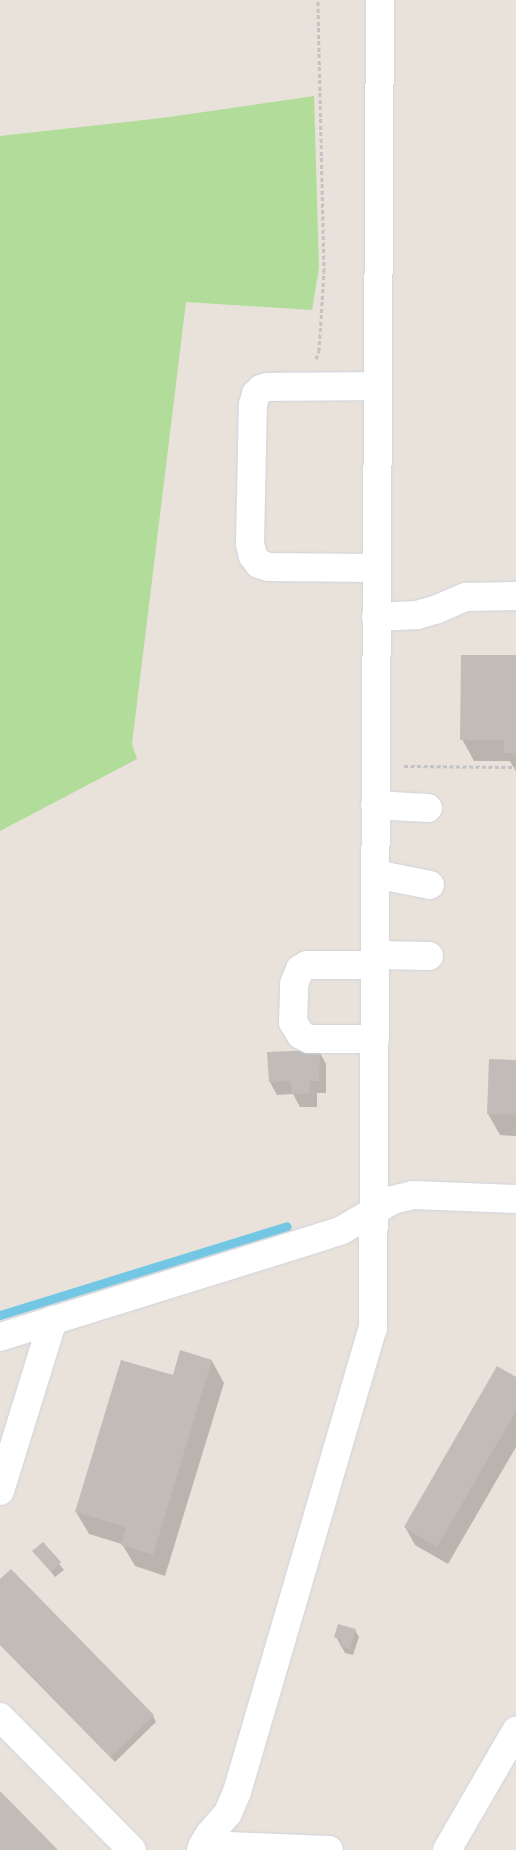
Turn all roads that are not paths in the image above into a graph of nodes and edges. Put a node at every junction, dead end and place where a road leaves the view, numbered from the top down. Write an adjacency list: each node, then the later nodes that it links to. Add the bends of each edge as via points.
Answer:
1 (380, 0): 2 (lane)
2 (377, 386): 3 (lane); 3 (lane, via 268,387 261,388 256,394 253,405 250,544 258,564 269,567)
3 (377, 568): 5 (lane)
4 (516, 596): 5 (lane, via 466,597 416,615)
5 (376, 617): 6 (lane)
6 (376, 805): 7 (lane); 8 (lane)
7 (428, 808)
8 (376, 874): 9 (lane); 11 (lane)
9 (430, 885)
10 (429, 956): 11 (lane)
11 (375, 960): 12 (lane); 12 (lane, via 307,965 300,969 294,984 293,1022 301,1035 309,1039)
12 (375, 1039): 14 (lane)
13 (516, 1199): 14 (lane, via 413,1195 393,1200)
14 (375, 1210): 15 (lane, via 335,1232); 20 (lane, via 373,1328 366,1357 237,1792 228,1813)
15 (54, 1320): 16 (lane); 17 (lane)
16 (0, 1337)
17 (0, 1491)
18 (0, 1717): 21 (lane)
19 (516, 1731): 23 (lane)
20 (202, 1848): 22 (lane)
21 (132, 1850)
22 (329, 1850)
23 (447, 1850)

